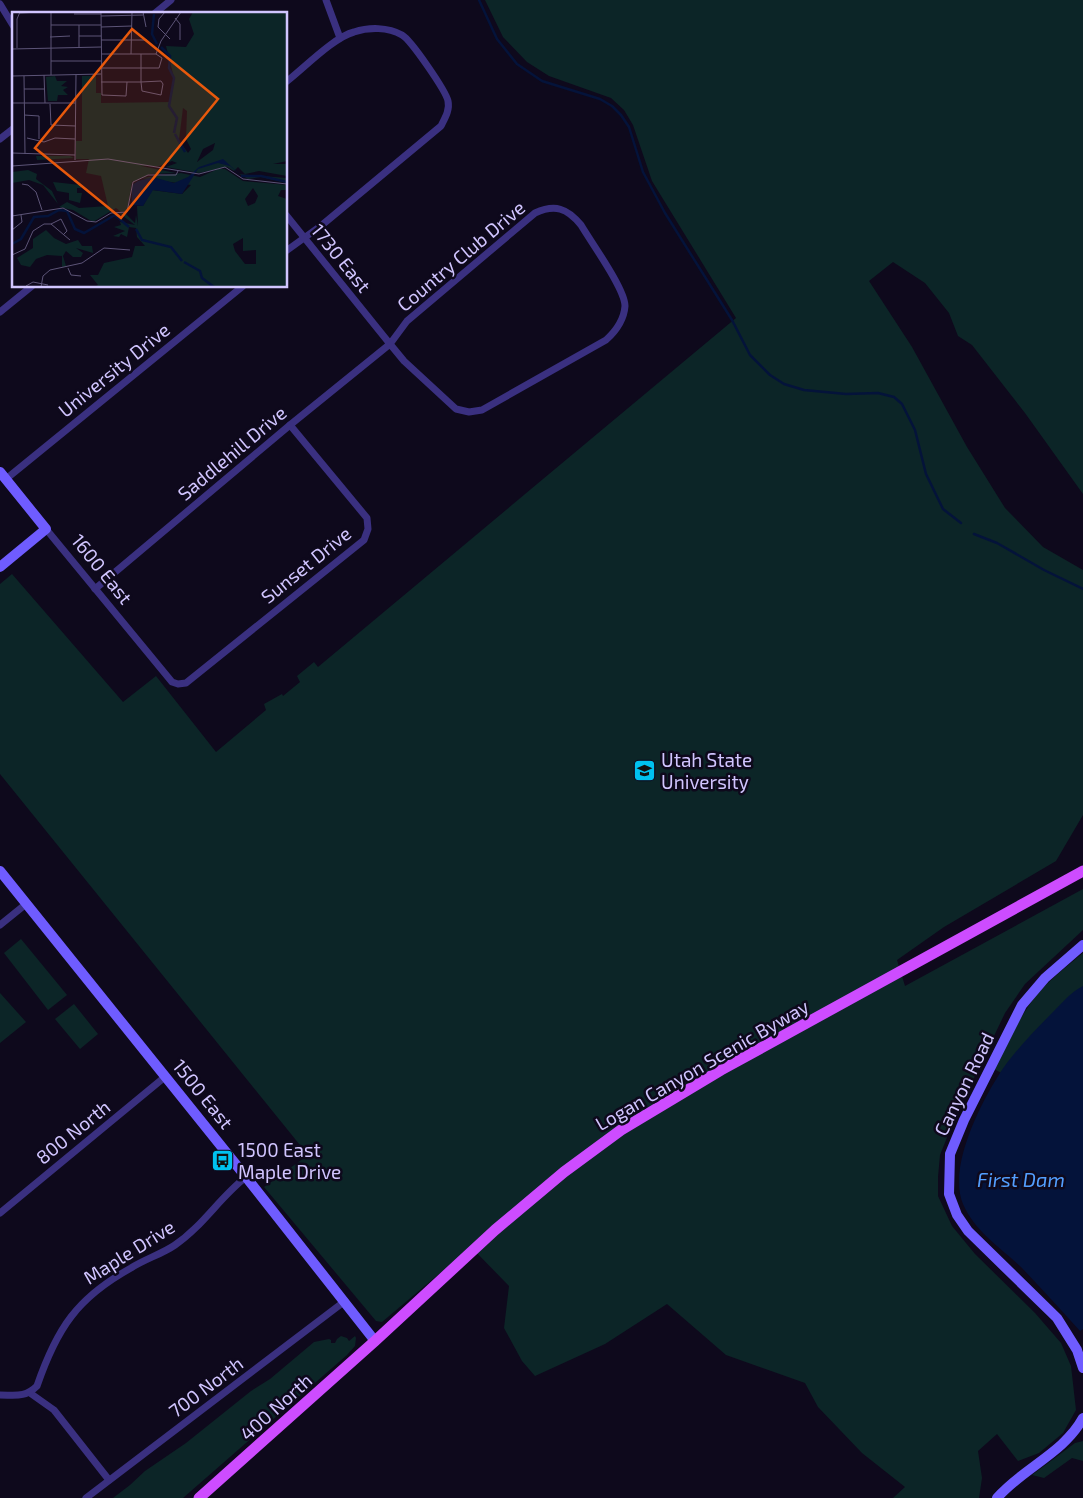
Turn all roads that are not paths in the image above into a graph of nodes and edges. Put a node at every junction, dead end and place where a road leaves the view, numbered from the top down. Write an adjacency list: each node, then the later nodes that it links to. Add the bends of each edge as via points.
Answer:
1 (171, 0): 4 (street)
2 (326, 0): 6 (street)
3 (0, 4): 5 (street)
4 (156, 12)
5 (12, 24)
6 (340, 38): 7 (street); 11 (street, via 353,32 383,28 403,35 417,49 448,100 448,113 441,126)
7 (288, 80)
8 (12, 130): 9 (street)
9 (0, 139)
10 (288, 217): 11 (street, 1730 East)
11 (304, 237): 12 (street); 16 (street, 1730 East)
12 (288, 249)
13 (30, 288): 15 (street)
14 (240, 288): 18 (street, University Drive)
15 (0, 312)
16 (390, 344): 16 (street, Country Club Drive, via 407,321 535,213 547,208 563,210 581,225 622,292 625,306 622,320 606,340 482,410 456,409); 17 (street, Saddlehill Drive)
17 (290, 425): 21 (street, Saddlehill Drive); 22 (street, Sunset Drive, via 367,518 364,540 186,683)
18 (3, 476): 19 (street, 1600 East)
19 (46, 529): 20 (street); 21 (street, 1600 East)
20 (0, 567)
21 (95, 589): 22 (street, 1600 East, via 172,682)
22 (178, 684)
23 (0, 871): 25 (street, 1500 East)
24 (1083, 872): 32 (main road, Logan Canyon Scenic Byway, via 721,1070 621,1130 564,1172 495,1230)
25 (26, 904): 26 (street); 28 (street, 1500 East)
26 (0, 925)
27 (1083, 945): 33 (street, Canyon Road, via 1045,978 1022,1005 950,1154 949,1194 968,1231 1056,1318 1077,1350)
28 (166, 1076): 29 (street, 1500 East); 30 (street, 800 North)
29 (246, 1176): 31 (street, 1500 East); 34 (street, Maple Drive, via 174,1246 114,1277 85,1299 62,1328 37,1386)
30 (0, 1213)
31 (345, 1301): 32 (street, 1500 East); 37 (street, 700 North)
32 (375, 1341): 39 (main road, 400 North)
33 (1083, 1368)
34 (30, 1393): 35 (street); 37 (street, via 54,1410)
35 (0, 1395)
36 (1083, 1418): 40 (street, via 1061,1446)
37 (110, 1480): 38 (street, 700 North)
38 (86, 1498)
39 (199, 1498)
40 (997, 1498)

